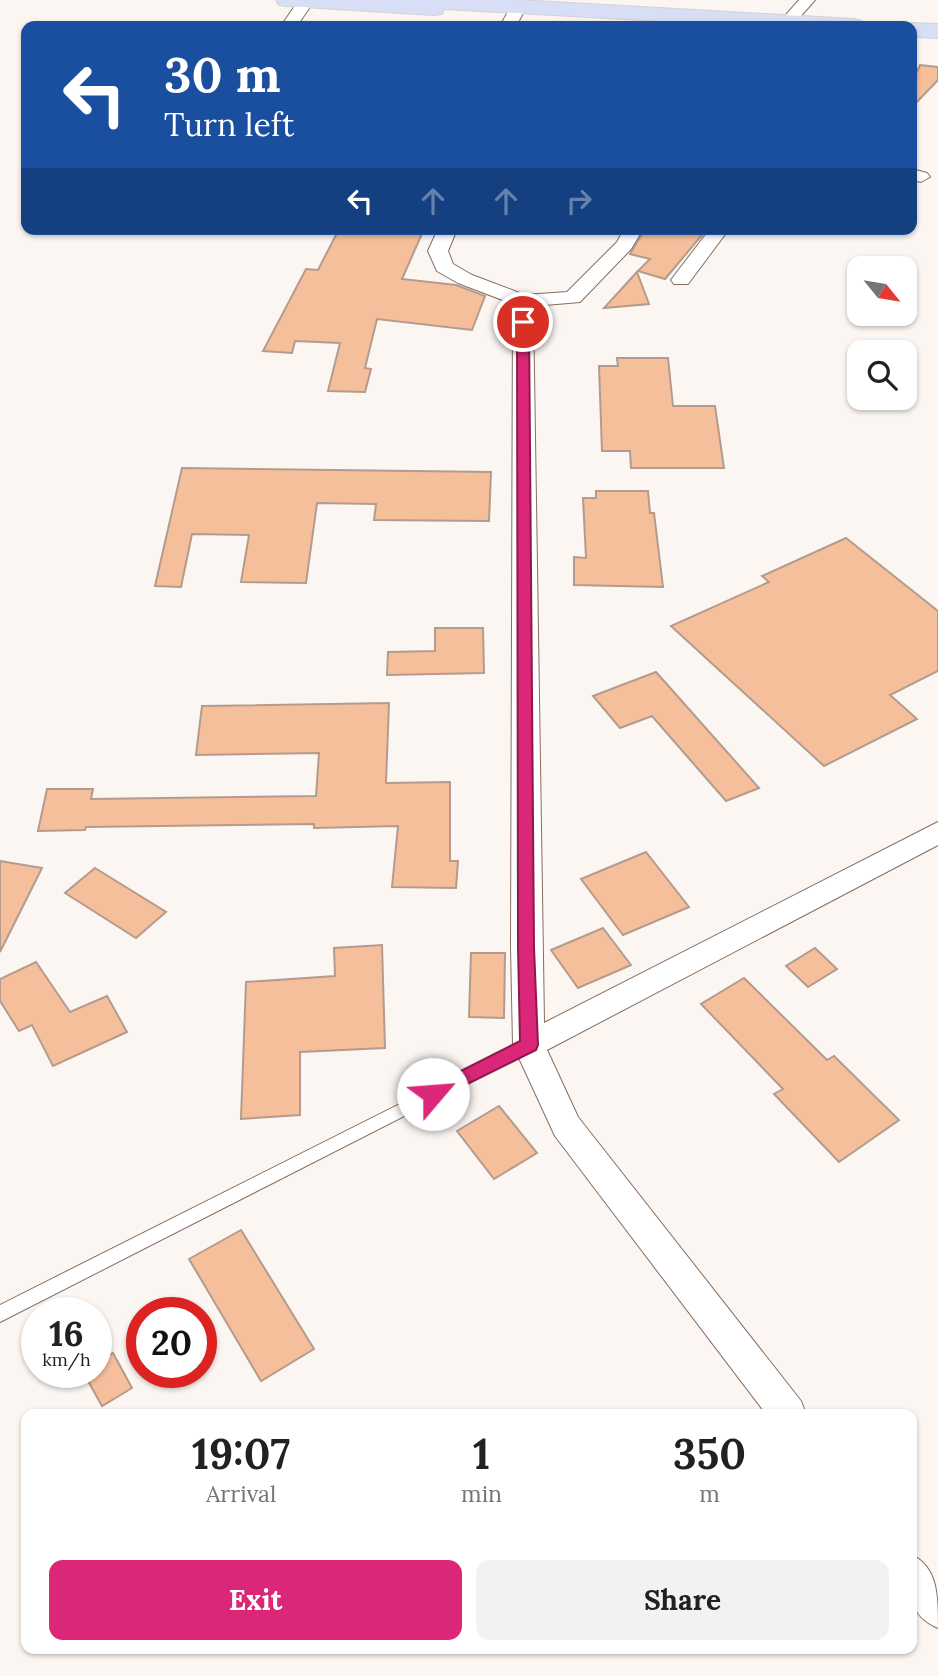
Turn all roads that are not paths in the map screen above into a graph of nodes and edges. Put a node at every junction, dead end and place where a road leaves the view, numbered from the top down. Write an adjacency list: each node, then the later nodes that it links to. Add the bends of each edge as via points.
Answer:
1 (287, 0): 4 (main road)
2 (408, 0): 5 (main road)
3 (807, 0): 10 (street)
4 (306, 1): 6 (main road); 7 (street)
5 (480, 2): 6 (main road)
6 (514, 16): 8 (main road); 9 (main road)
7 (292, 21)
8 (606, 21)
9 (684, 21)
10 (789, 21)
11 (917, 30): 12 (main road)
12 (938, 31)
13 (917, 39): 14 (main road)
14 (938, 40)
15 (445, 235): 19 (street, via 438,251 444,267)
16 (630, 235): 19 (street, via 573,298)
17 (715, 235): 18 (street)
18 (681, 280)
19 (523, 301): 21 (street)
20 (938, 832): 21 (street)
21 (529, 1045): 22 (lane); 23 (street, via 566,1126)
22 (0, 1314)
23 (784, 1409)
24 (917, 1581): 25 (street)
25 (938, 1608)

